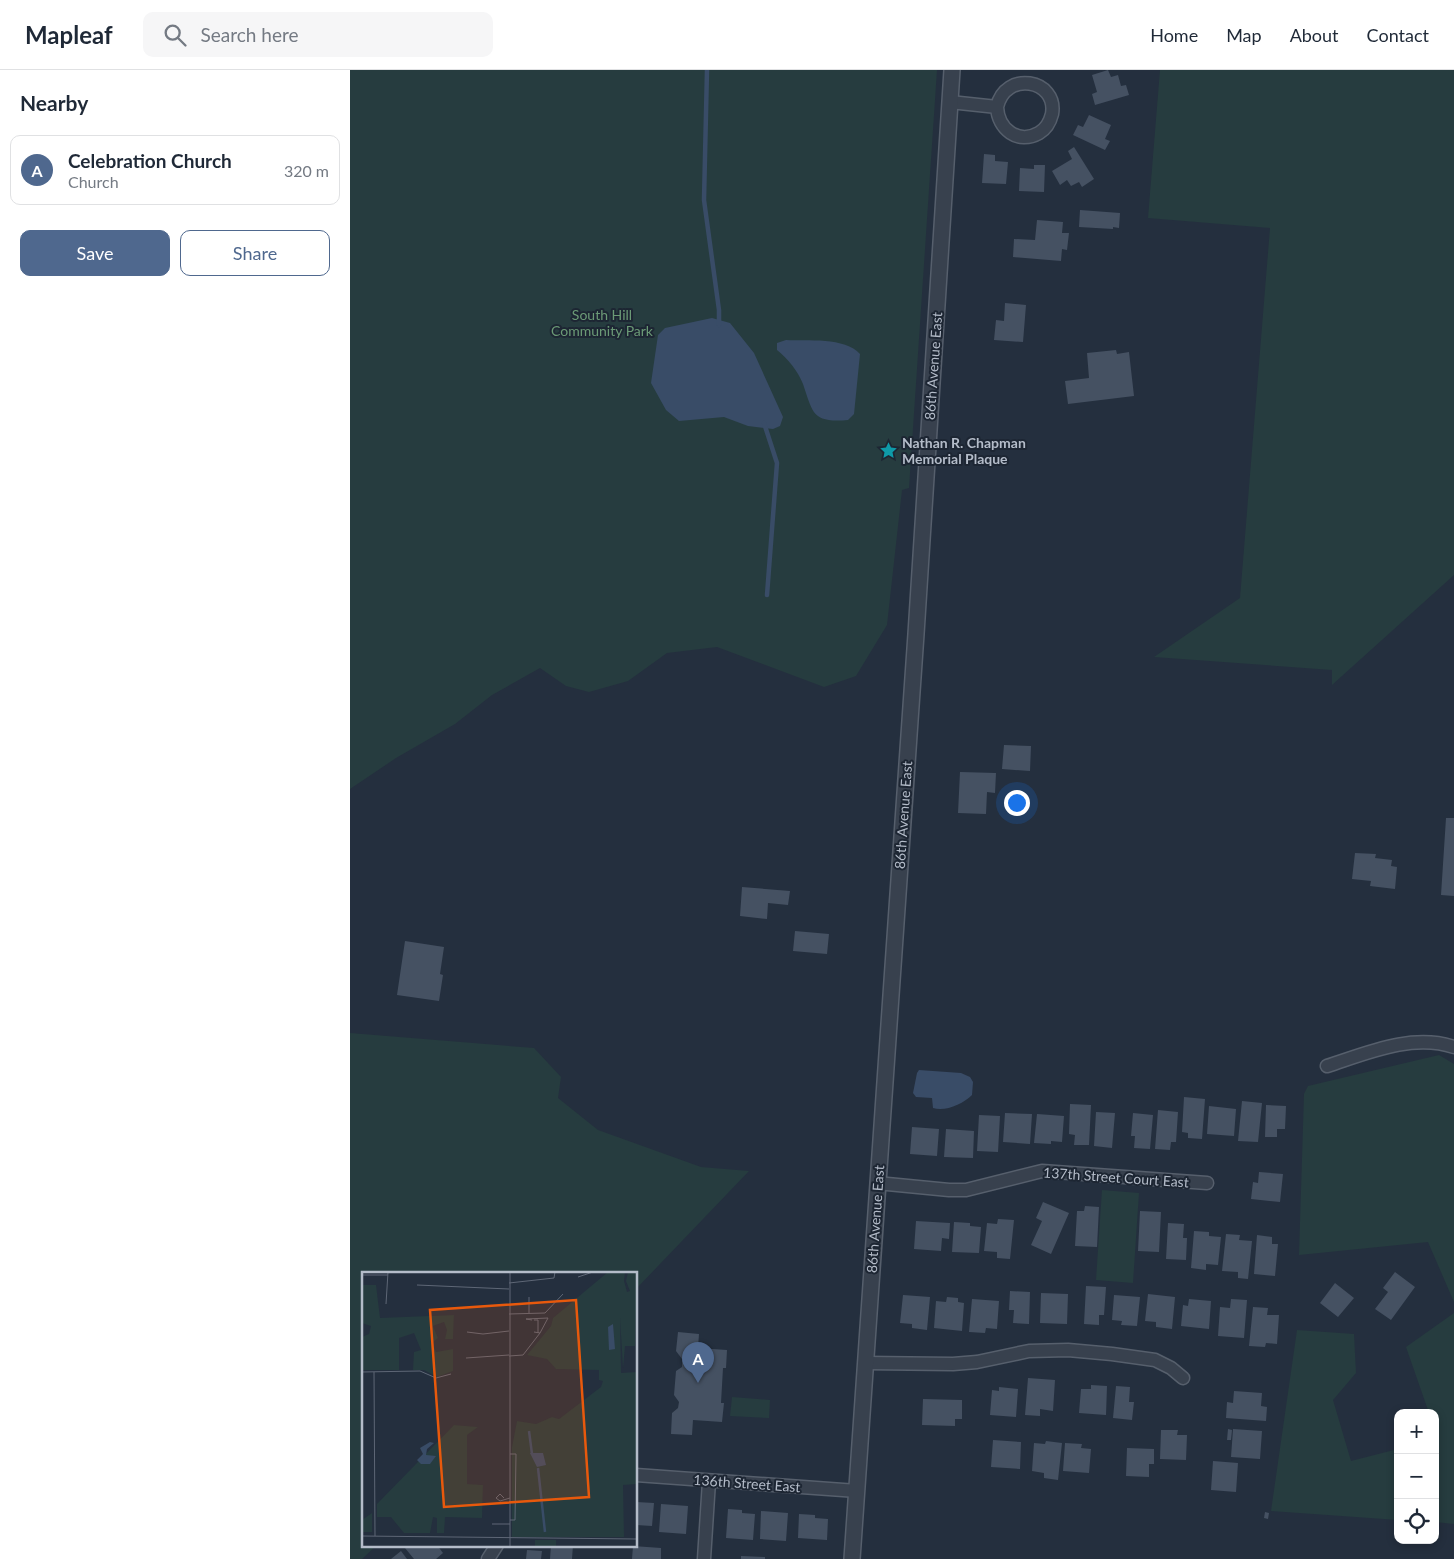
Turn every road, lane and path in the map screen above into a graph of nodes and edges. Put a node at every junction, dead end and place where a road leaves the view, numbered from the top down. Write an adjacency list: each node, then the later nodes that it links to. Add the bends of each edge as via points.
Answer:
1 (952, 70): 2 (street, 86th Avenue East)
2 (950, 102): 3 (street); 6 (street, 86th Avenue East)
3 (997, 107): 3 (street, via 1001,95 1008,88 1018,82 1026,82 1046,92 1052,111 1042,131 1024,137 1004,129)
4 (1454, 1047): 5 (street, via 1443,1043 1410,1043)
5 (1327, 1066)
6 (877, 1183): 7 (street, 137th Street Court East, via 966,1190 1042,1171); 8 (street, 86th Avenue East)
7 (1207, 1183)
8 (866, 1363): 9 (street, via 953,1364 1028,1351 1068,1350 1155,1360); 12 (street, 86th Avenue East)
9 (1183, 1378)
10 (638, 1476): 11 (street, 136th Street East)
11 (709, 1481): 12 (street, 136th Street East); 15 (street)
12 (857, 1491): 16 (street, 86th Avenue East)
13 (496, 1546): 14 (street)
14 (488, 1559)
15 (704, 1559)
16 (852, 1559)

